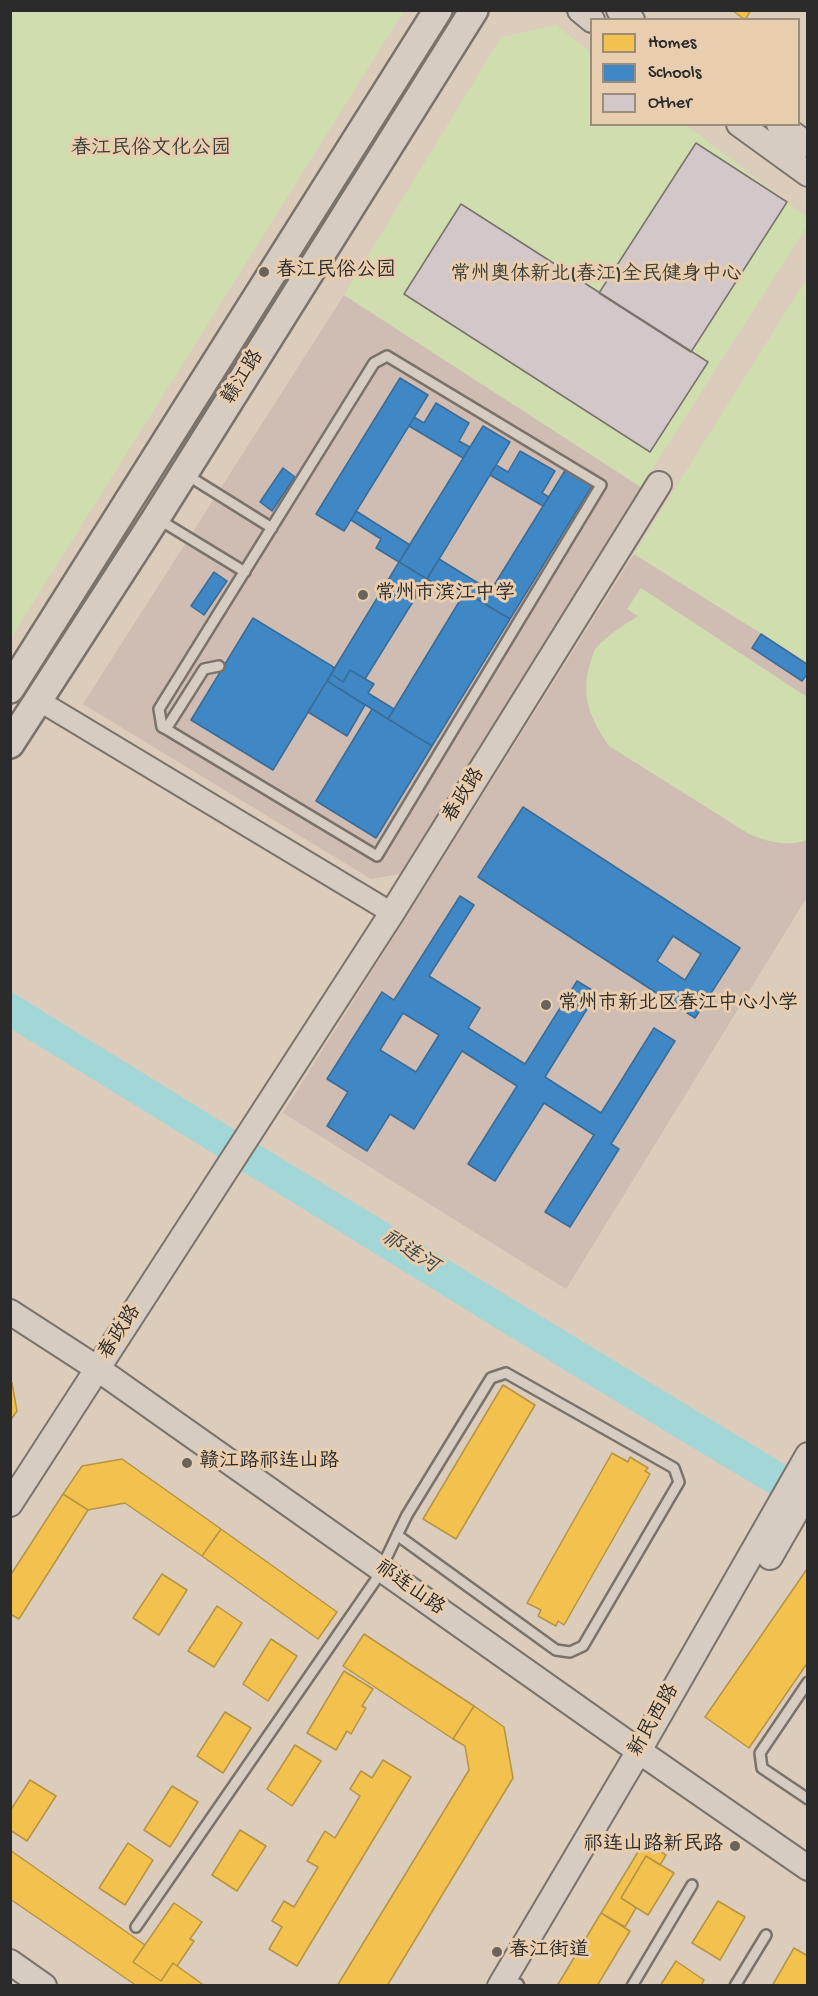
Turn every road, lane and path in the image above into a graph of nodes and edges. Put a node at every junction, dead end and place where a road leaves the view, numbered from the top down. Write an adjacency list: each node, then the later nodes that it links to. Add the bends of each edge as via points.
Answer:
1 (438, 10): 13 (main road, 赣江路)
2 (474, 10): 7 (main road, 赣江路)
3 (742, 126): 6 (street)
4 (782, 126): 5 (street)
5 (807, 145)
6 (807, 174)
7 (184, 473): 9 (main road, 赣江路); 10 (lane)
8 (659, 484): 17 (street, 春政路)
9 (156, 518): 11 (lane); 14 (main road, 赣江路)
10 (272, 528): 11 (lane); 15 (lane, via 374,363 387,356 601,485 377,856)
11 (244, 572): 15 (lane, via 159,709 162,727)
12 (219, 666): 15 (lane, via 204,669)
13 (10, 689)
14 (38, 700): 16 (main road, 赣江路); 17 (street)
15 (166, 729)
16 (10, 744)
17 (392, 913): 20 (street, 春政路)
18 (10, 1312): 20 (street, 祁连山路)
19 (10, 1330): 20 (street, 祁连山路)
20 (93, 1376): 23 (street, 春政路); 26 (street, 祁连山路)
21 (807, 1456): 24 (street, 新民西路)
22 (807, 1491): 24 (street, 新民西路)
23 (10, 1504)
24 (782, 1520): 28 (street, 新民西路)
25 (397, 1535): 25 (lane, via 556,1650 570,1652 583,1646 679,1482 674,1468 506,1374 491,1378); 26 (lane)
26 (378, 1575): 28 (street, 祁连山路); 33 (lane)
27 (807, 1682): 29 (lane, via 760,1753 762,1768)
28 (642, 1760): 30 (street, 祁连山路); 31 (street, 祁连山路); 36 (street, 新民西路)
29 (807, 1799)
30 (807, 1868)
31 (807, 1882)
32 (692, 1885): 38 (lane)
33 (136, 1928)
34 (766, 1935): 39 (lane)
35 (10, 1962): 37 (street)
36 (514, 1985)
37 (44, 1986)
38 (632, 1986)
39 (735, 1986)

